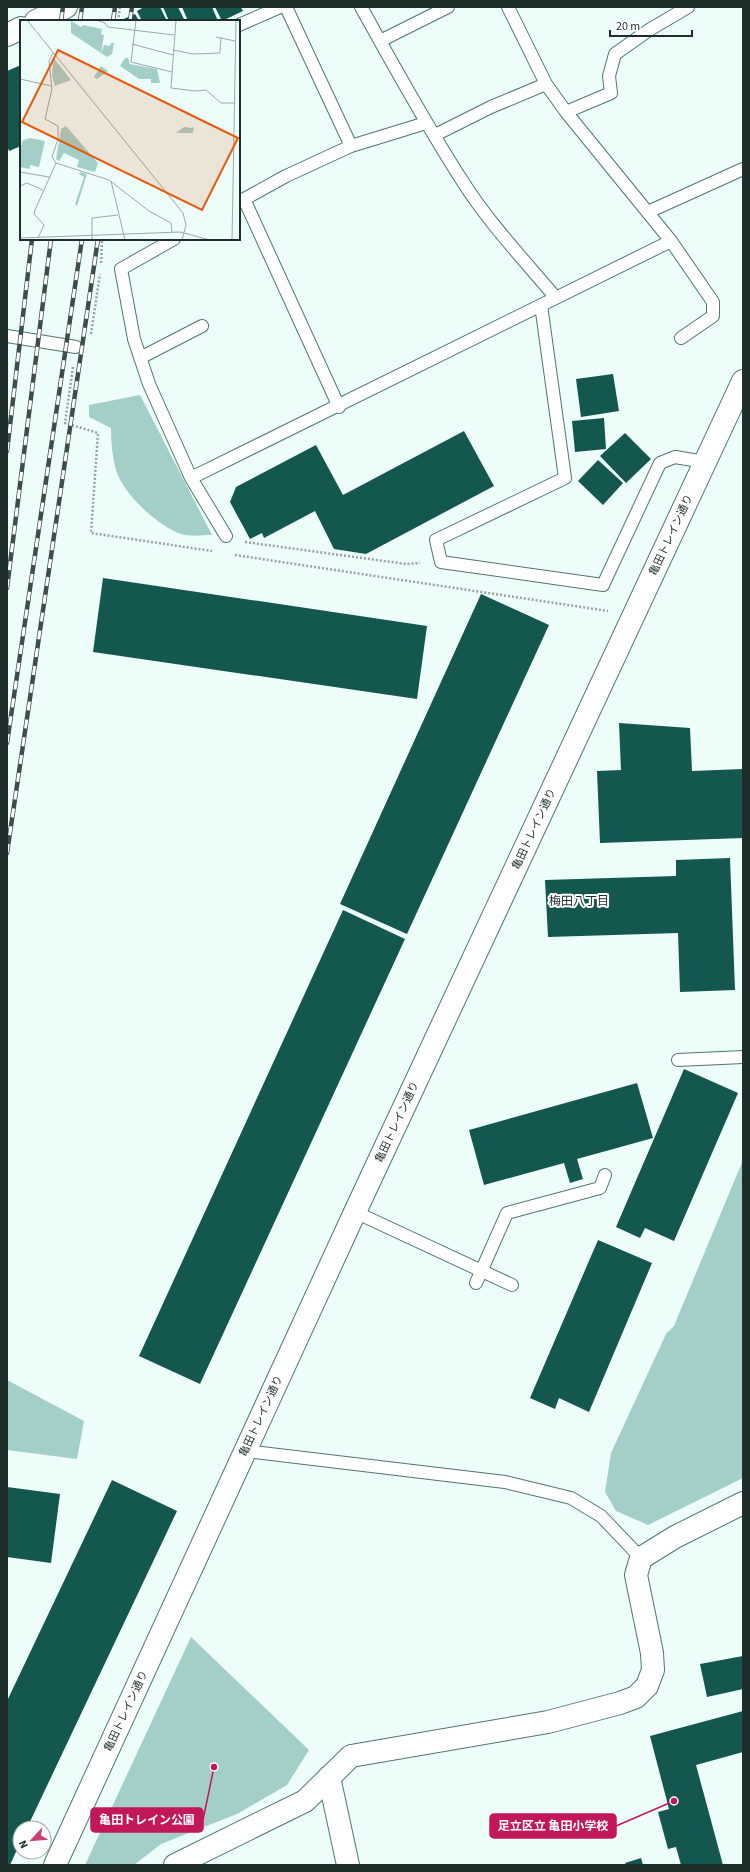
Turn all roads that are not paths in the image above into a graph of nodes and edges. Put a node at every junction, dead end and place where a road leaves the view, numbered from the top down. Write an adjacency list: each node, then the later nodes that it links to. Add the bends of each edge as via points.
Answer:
1 (66, 7): 8 (street)
2 (280, 7): 9 (lane)
3 (286, 7): 17 (lane)
4 (361, 7): 12 (lane)
5 (448, 7): 12 (lane)
6 (508, 7): 13 (lane)
7 (688, 7): 14 (lane, via 615,54 609,76 611,93)
8 (43, 15)
9 (240, 25)
10 (20, 28): 11 (street)
11 (7, 35)
12 (380, 41): 15 (lane)
13 (546, 84): 14 (lane); 16 (lane)
14 (566, 112): 20 (lane)
15 (426, 124): 16 (lane); 17 (lane)
16 (434, 135): 23 (lane, via 464,183 502,234)
17 (351, 146): 19 (lane)
18 (743, 170): 20 (lane)
19 (241, 200): 31 (lane)
20 (648, 212): 22 (lane)
21 (172, 240): 29 (lane, via 121,269)
22 (671, 241): 23 (lane); 27 (lane, via 713,302 713,316)
23 (556, 298): 24 (lane)
24 (541, 304): 31 (lane); 32 (lane, via 565,478 436,540 441,562 603,585 660,463 675,457)
25 (202, 326): 29 (lane)
26 (7, 336): 28 (lane)
27 (681, 338)
28 (76, 347)
29 (140, 358): 33 (lane)
30 (743, 381): 32 (street, 亀田トレイン通り)
31 (339, 407): 33 (lane)
32 (705, 462): 38 (street, 亀田トレイン通り)
33 (191, 478): 34 (lane)
34 (226, 536)
35 (743, 1057): 36 (lane)
36 (678, 1060)
37 (605, 1175): 39 (lane, via 600,1188 508,1213)
38 (355, 1212): 39 (lane); 42 (street, 亀田トレイン通り)
39 (482, 1271): 40 (lane); 41 (lane)
40 (476, 1283)
41 (512, 1286)
42 (245, 1451): 44 (lane, via 505,1482 571,1498 601,1516); 46 (street, 亀田トレイン通り)
43 (743, 1503): 44 (street, via 675,1537)
44 (640, 1558): 45 (street, via 636,1575 652,1653 653,1670 648,1686 636,1697 548,1722 350,1756)
45 (329, 1778): 47 (street, via 305,1801); 48 (street)
46 (55, 1865)
47 (175, 1865)
48 (348, 1865)

